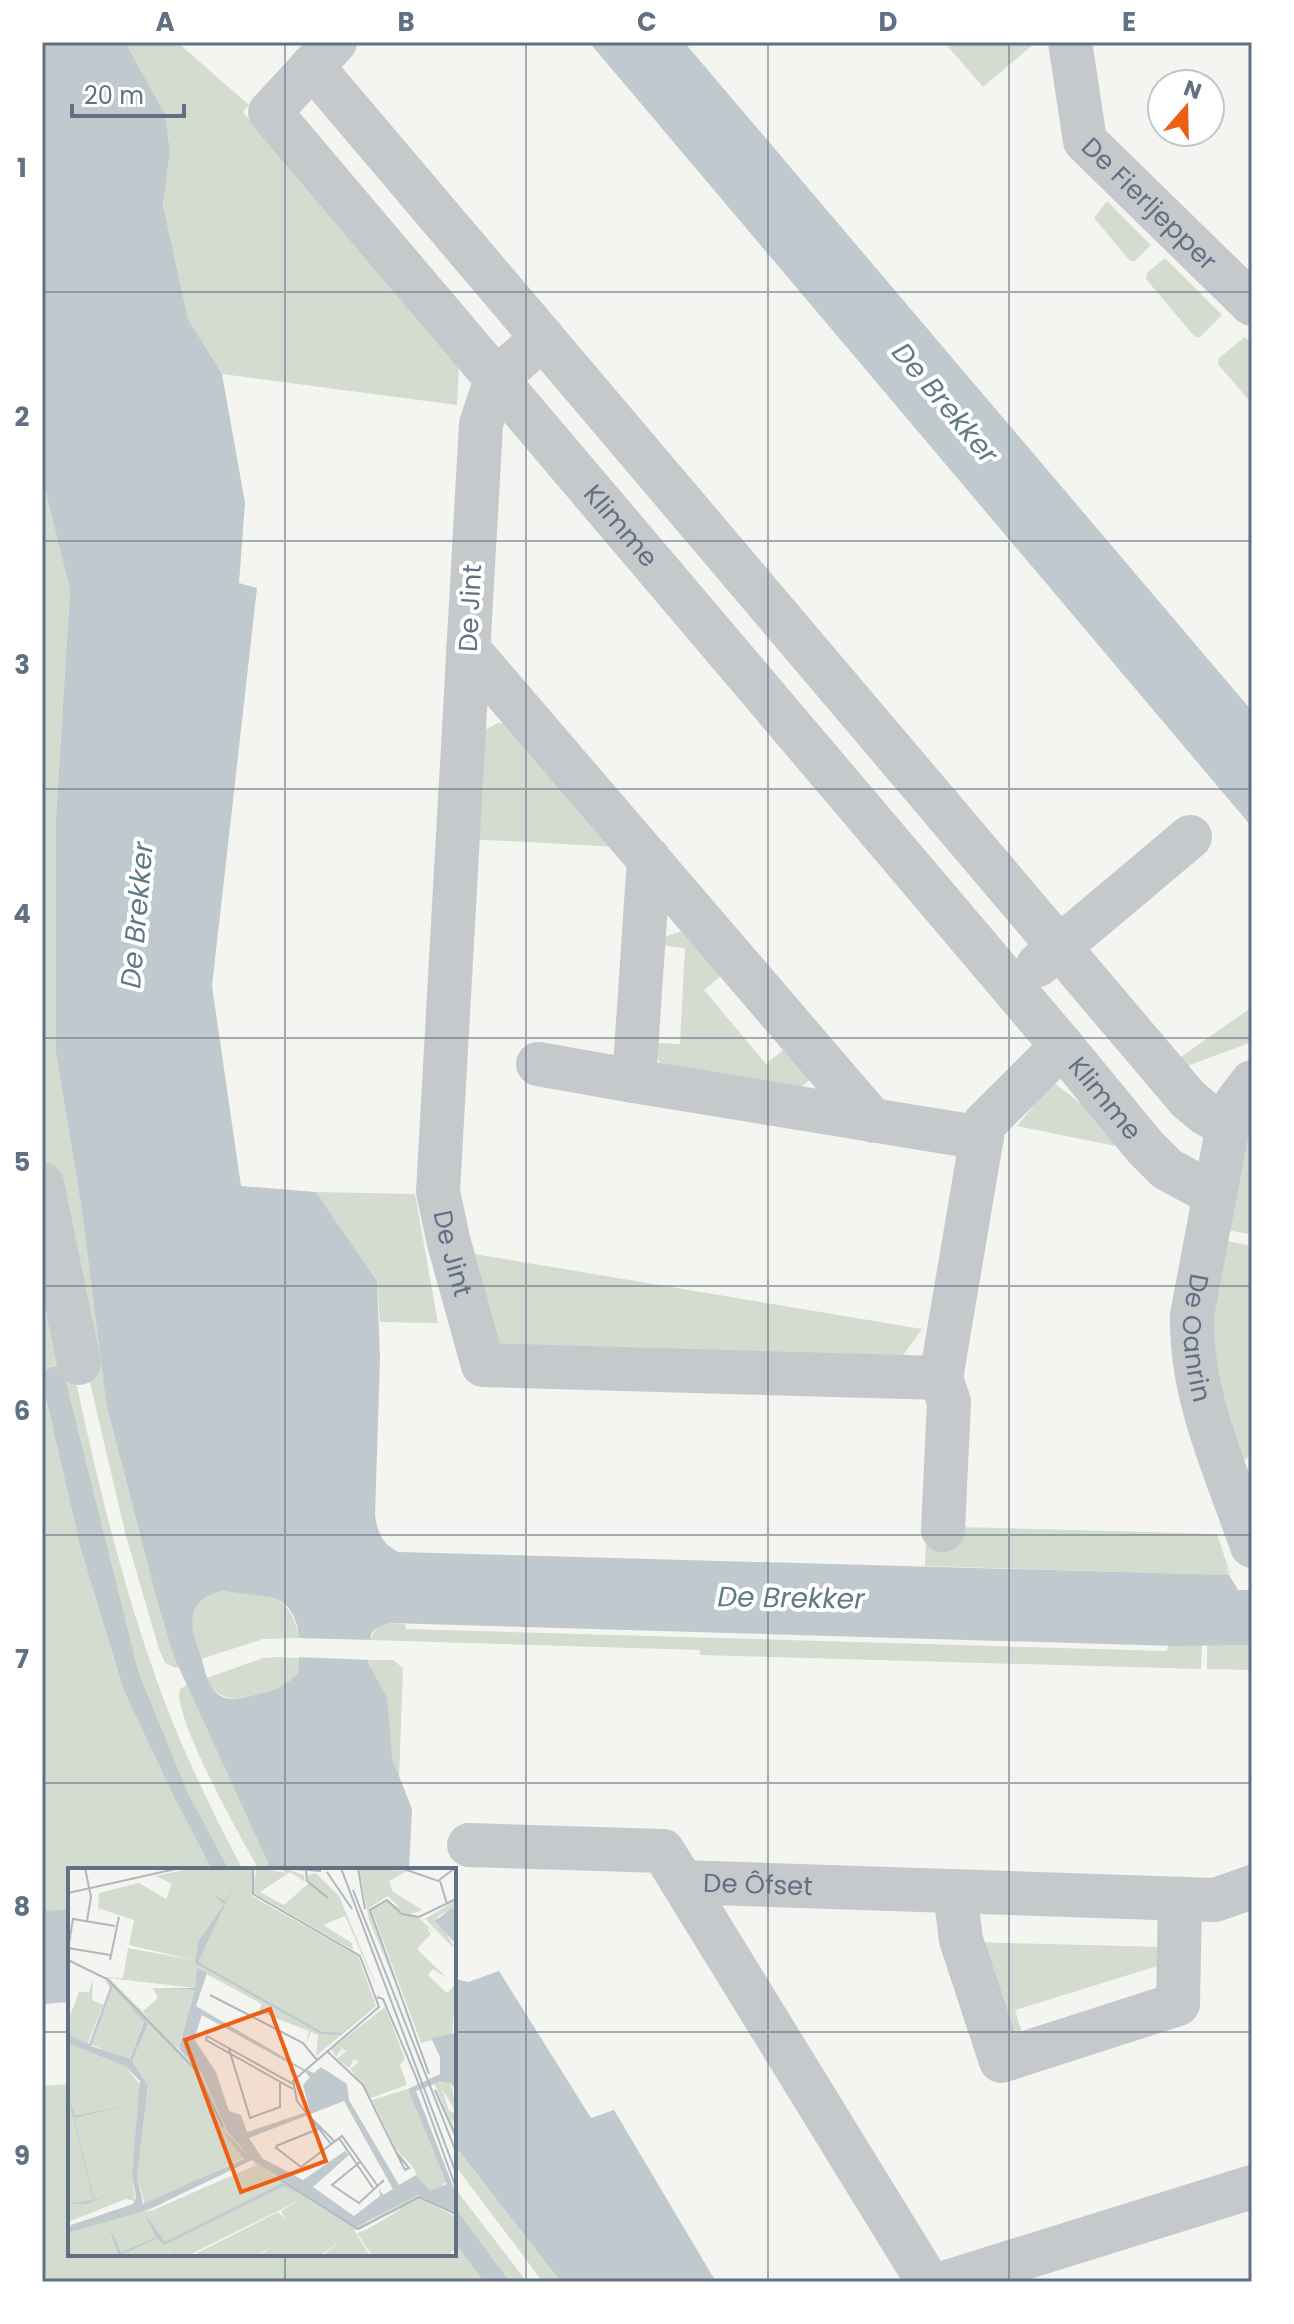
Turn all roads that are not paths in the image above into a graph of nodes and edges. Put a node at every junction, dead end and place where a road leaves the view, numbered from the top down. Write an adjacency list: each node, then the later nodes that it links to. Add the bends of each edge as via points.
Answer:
1 (1070, 42): 3 (street, De Fierljepper, via 1085,141)
2 (324, 54): 4 (street, Klimme); 5 (street, Klimme, via 270,112)
3 (1252, 304)
4 (543, 338): 5 (street); 9 (street, Klimme)
5 (496, 379): 6 (street, De Jint, via 481,424); 10 (street, Klimme)
6 (468, 649): 8 (street); 21 (street, De Jint, via 438,1192 483,1365)
7 (1190, 837): 9 (street)
8 (649, 859): 13 (street); 15 (street)
9 (1059, 947): 10 (street); 16 (street, Klimme, via 1188,1099)
10 (1012, 987): 11 (street, Klimme)
11 (1062, 1046): 17 (street, via 984,1124); 19 (street, Klimme, via 1167,1169)
12 (538, 1064): 13 (street)
13 (634, 1081): 15 (street)
14 (1252, 1082): 16 (street, De Oanrin)
15 (873, 1121): 17 (street)
16 (1228, 1125): 19 (street, De Oanrin)
17 (982, 1138): 21 (street)
18 (42, 1184): 20 (street)
19 (1213, 1194): 23 (street, De Oanrin, via 1191,1345 1196,1379)
20 (79, 1363)
21 (941, 1378): 22 (street, via 949,1402)
22 (943, 1530)
23 (1252, 1546)
24 (469, 1845): 25 (street, via 663,1851)
25 (682, 1882): 27 (street, De Ôfset); 30 (street, De Ôfset)
26 (1252, 1887): 28 (street, De Ôfset, via 1215,1900)
27 (955, 1892): 28 (street, De Ôfset); 28 (street, via 961,1940 1001,2061 1178,2004)
28 (1180, 1899)
29 (1252, 2187): 31 (street)
30 (928, 2282)
31 (947, 2282)

